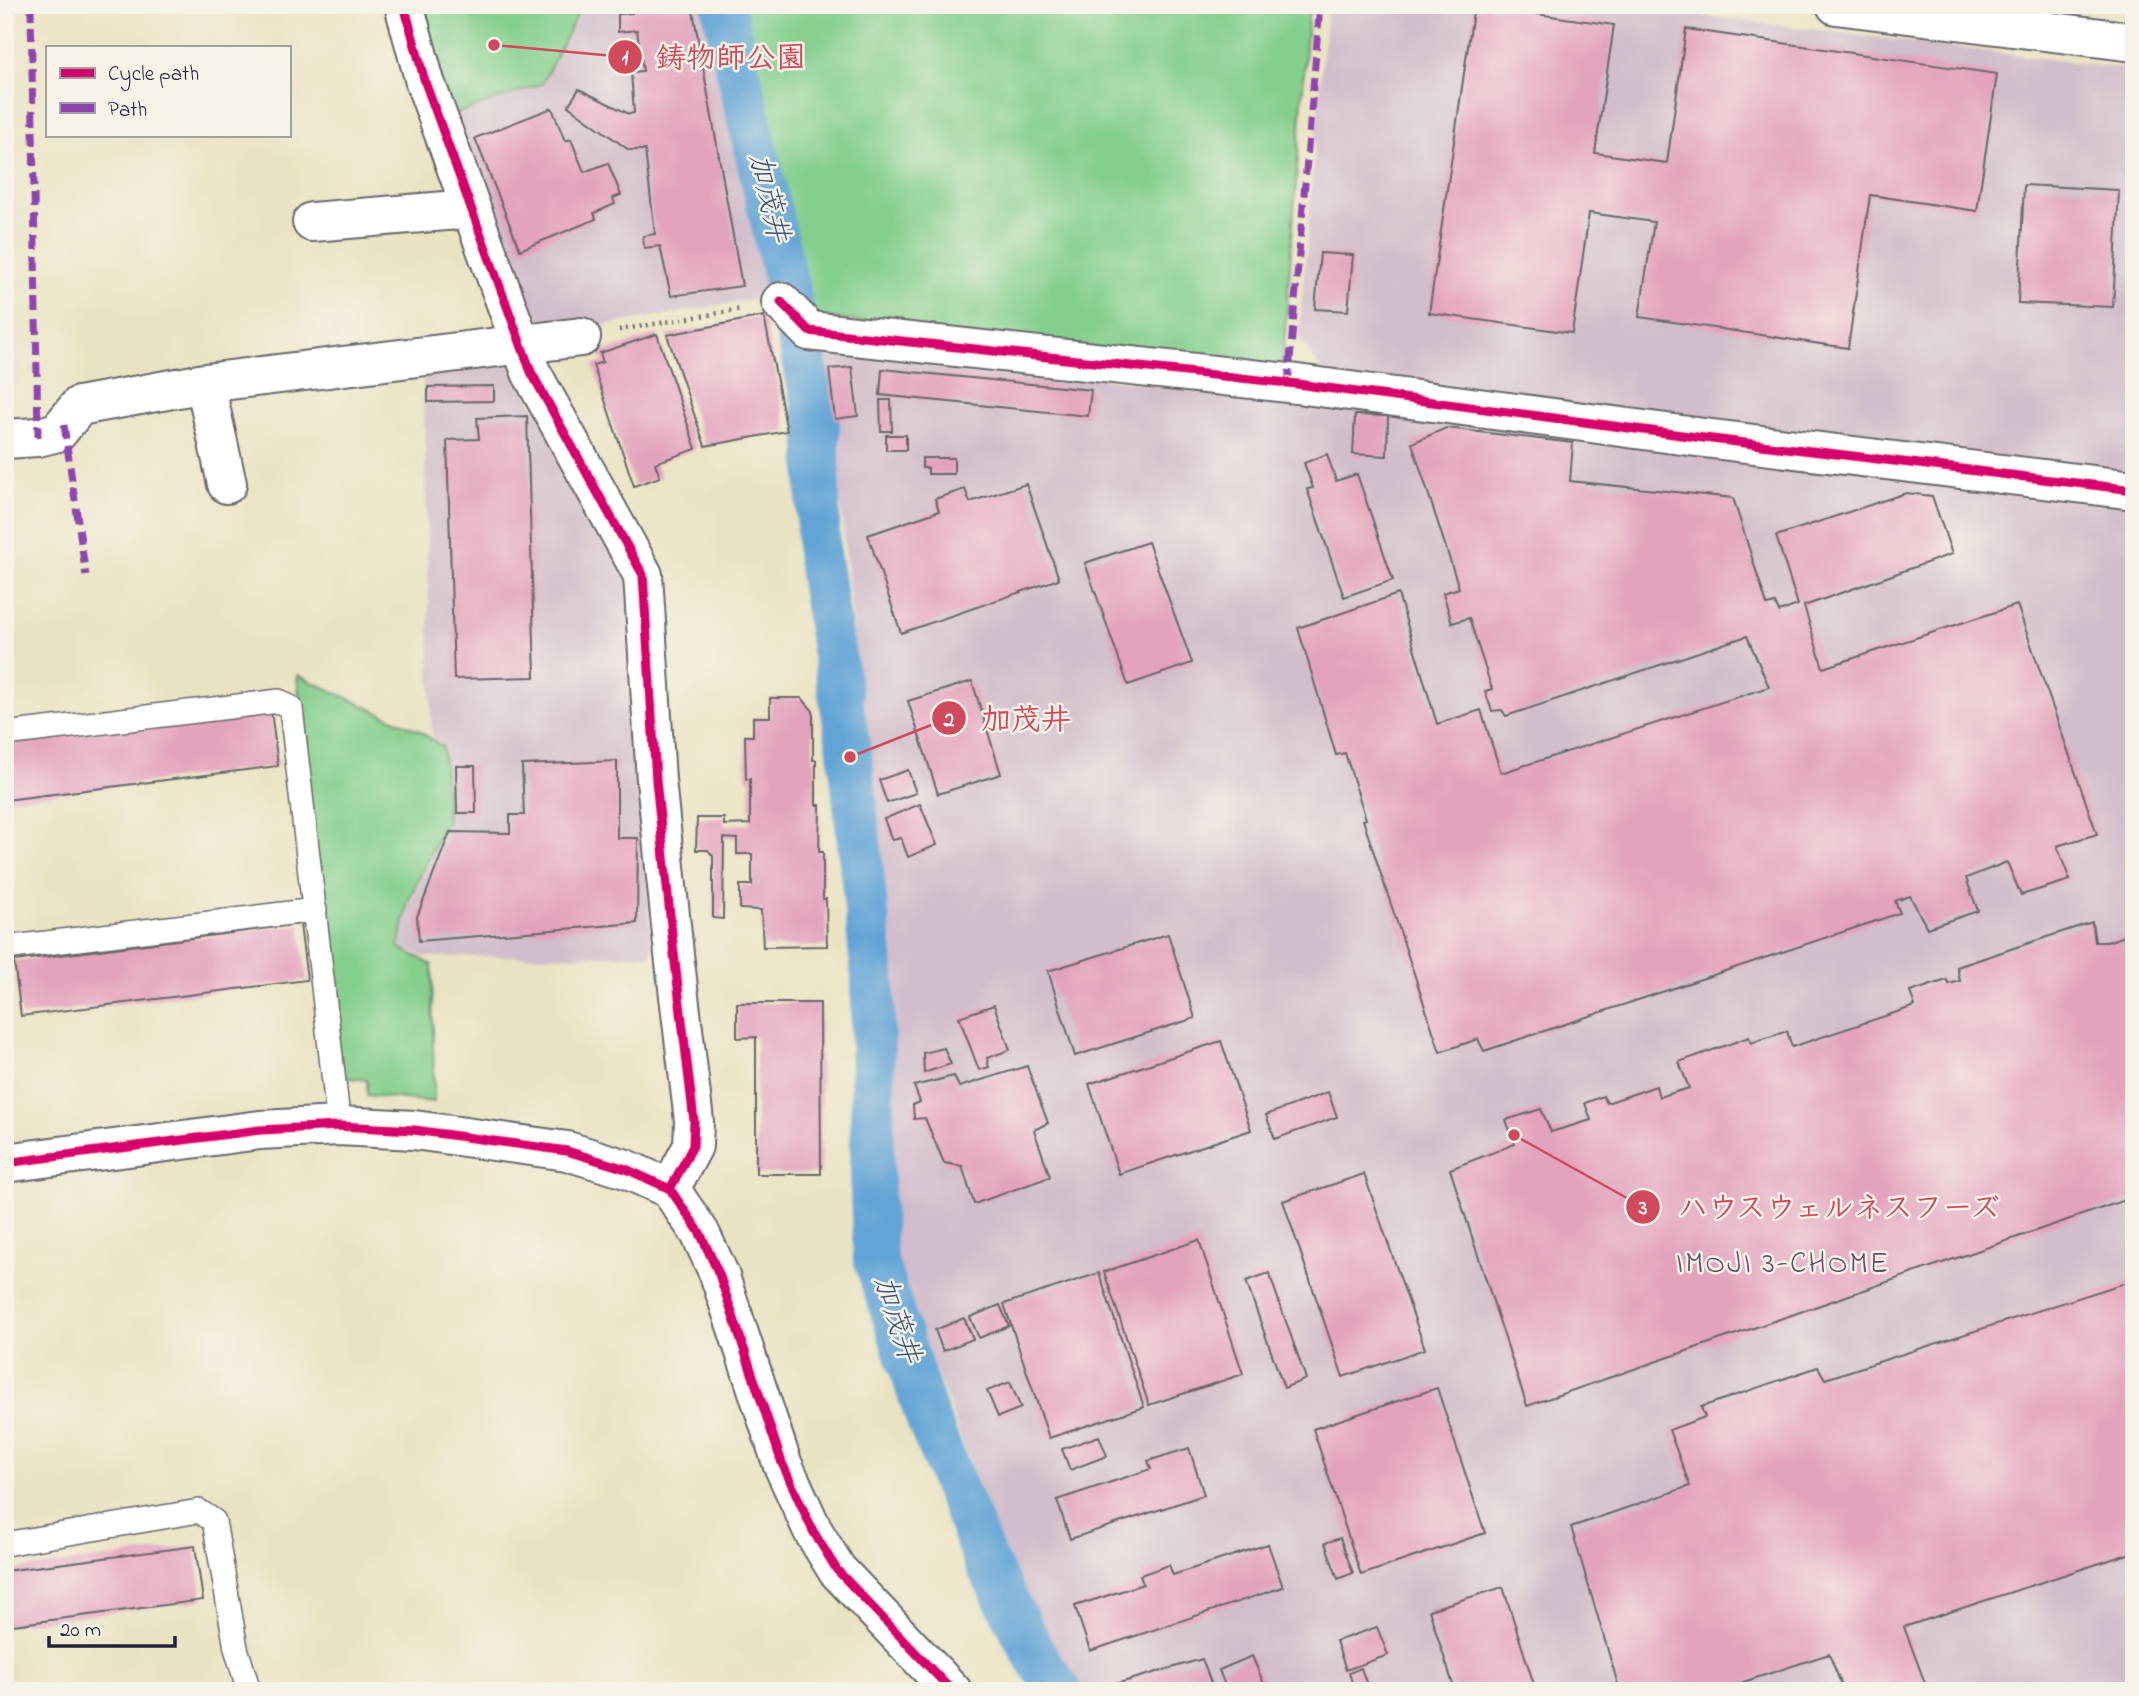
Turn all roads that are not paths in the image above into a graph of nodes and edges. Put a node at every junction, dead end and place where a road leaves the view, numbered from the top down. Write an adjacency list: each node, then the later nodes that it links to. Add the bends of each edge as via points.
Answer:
1 (404, 5): 4 (street, via 425,82)
2 (1836, 5): 3 (street)
3 (2134, 42)
4 (470, 209): 5 (street); 8 (street)
5 (312, 222)
6 (780, 302): 12 (street, via 809,331 1297,384)
7 (581, 337): 8 (street)
8 (522, 345): 9 (street); 18 (street, via 531,372 643,575 658,793 695,1121 693,1146)
9 (205, 383): 10 (street, via 79,406 58,432); 11 (street)
10 (5, 439)
11 (228, 484)
12 (2134, 490)
13 (5, 734): 14 (lane, via 279,701 291,708)
14 (315, 911): 15 (lane); 16 (lane)
15 (5, 948)
16 (340, 1126): 17 (street, via 260,1130); 18 (street, via 414,1129 568,1151)
17 (5, 1163)
18 (670, 1189): 21 (street, via 700,1233 719,1274 782,1463 813,1531 836,1570)
19 (5, 1544): 20 (lane, via 199,1511 214,1521 236,1648)
20 (249, 1691)
21 (952, 1691)

